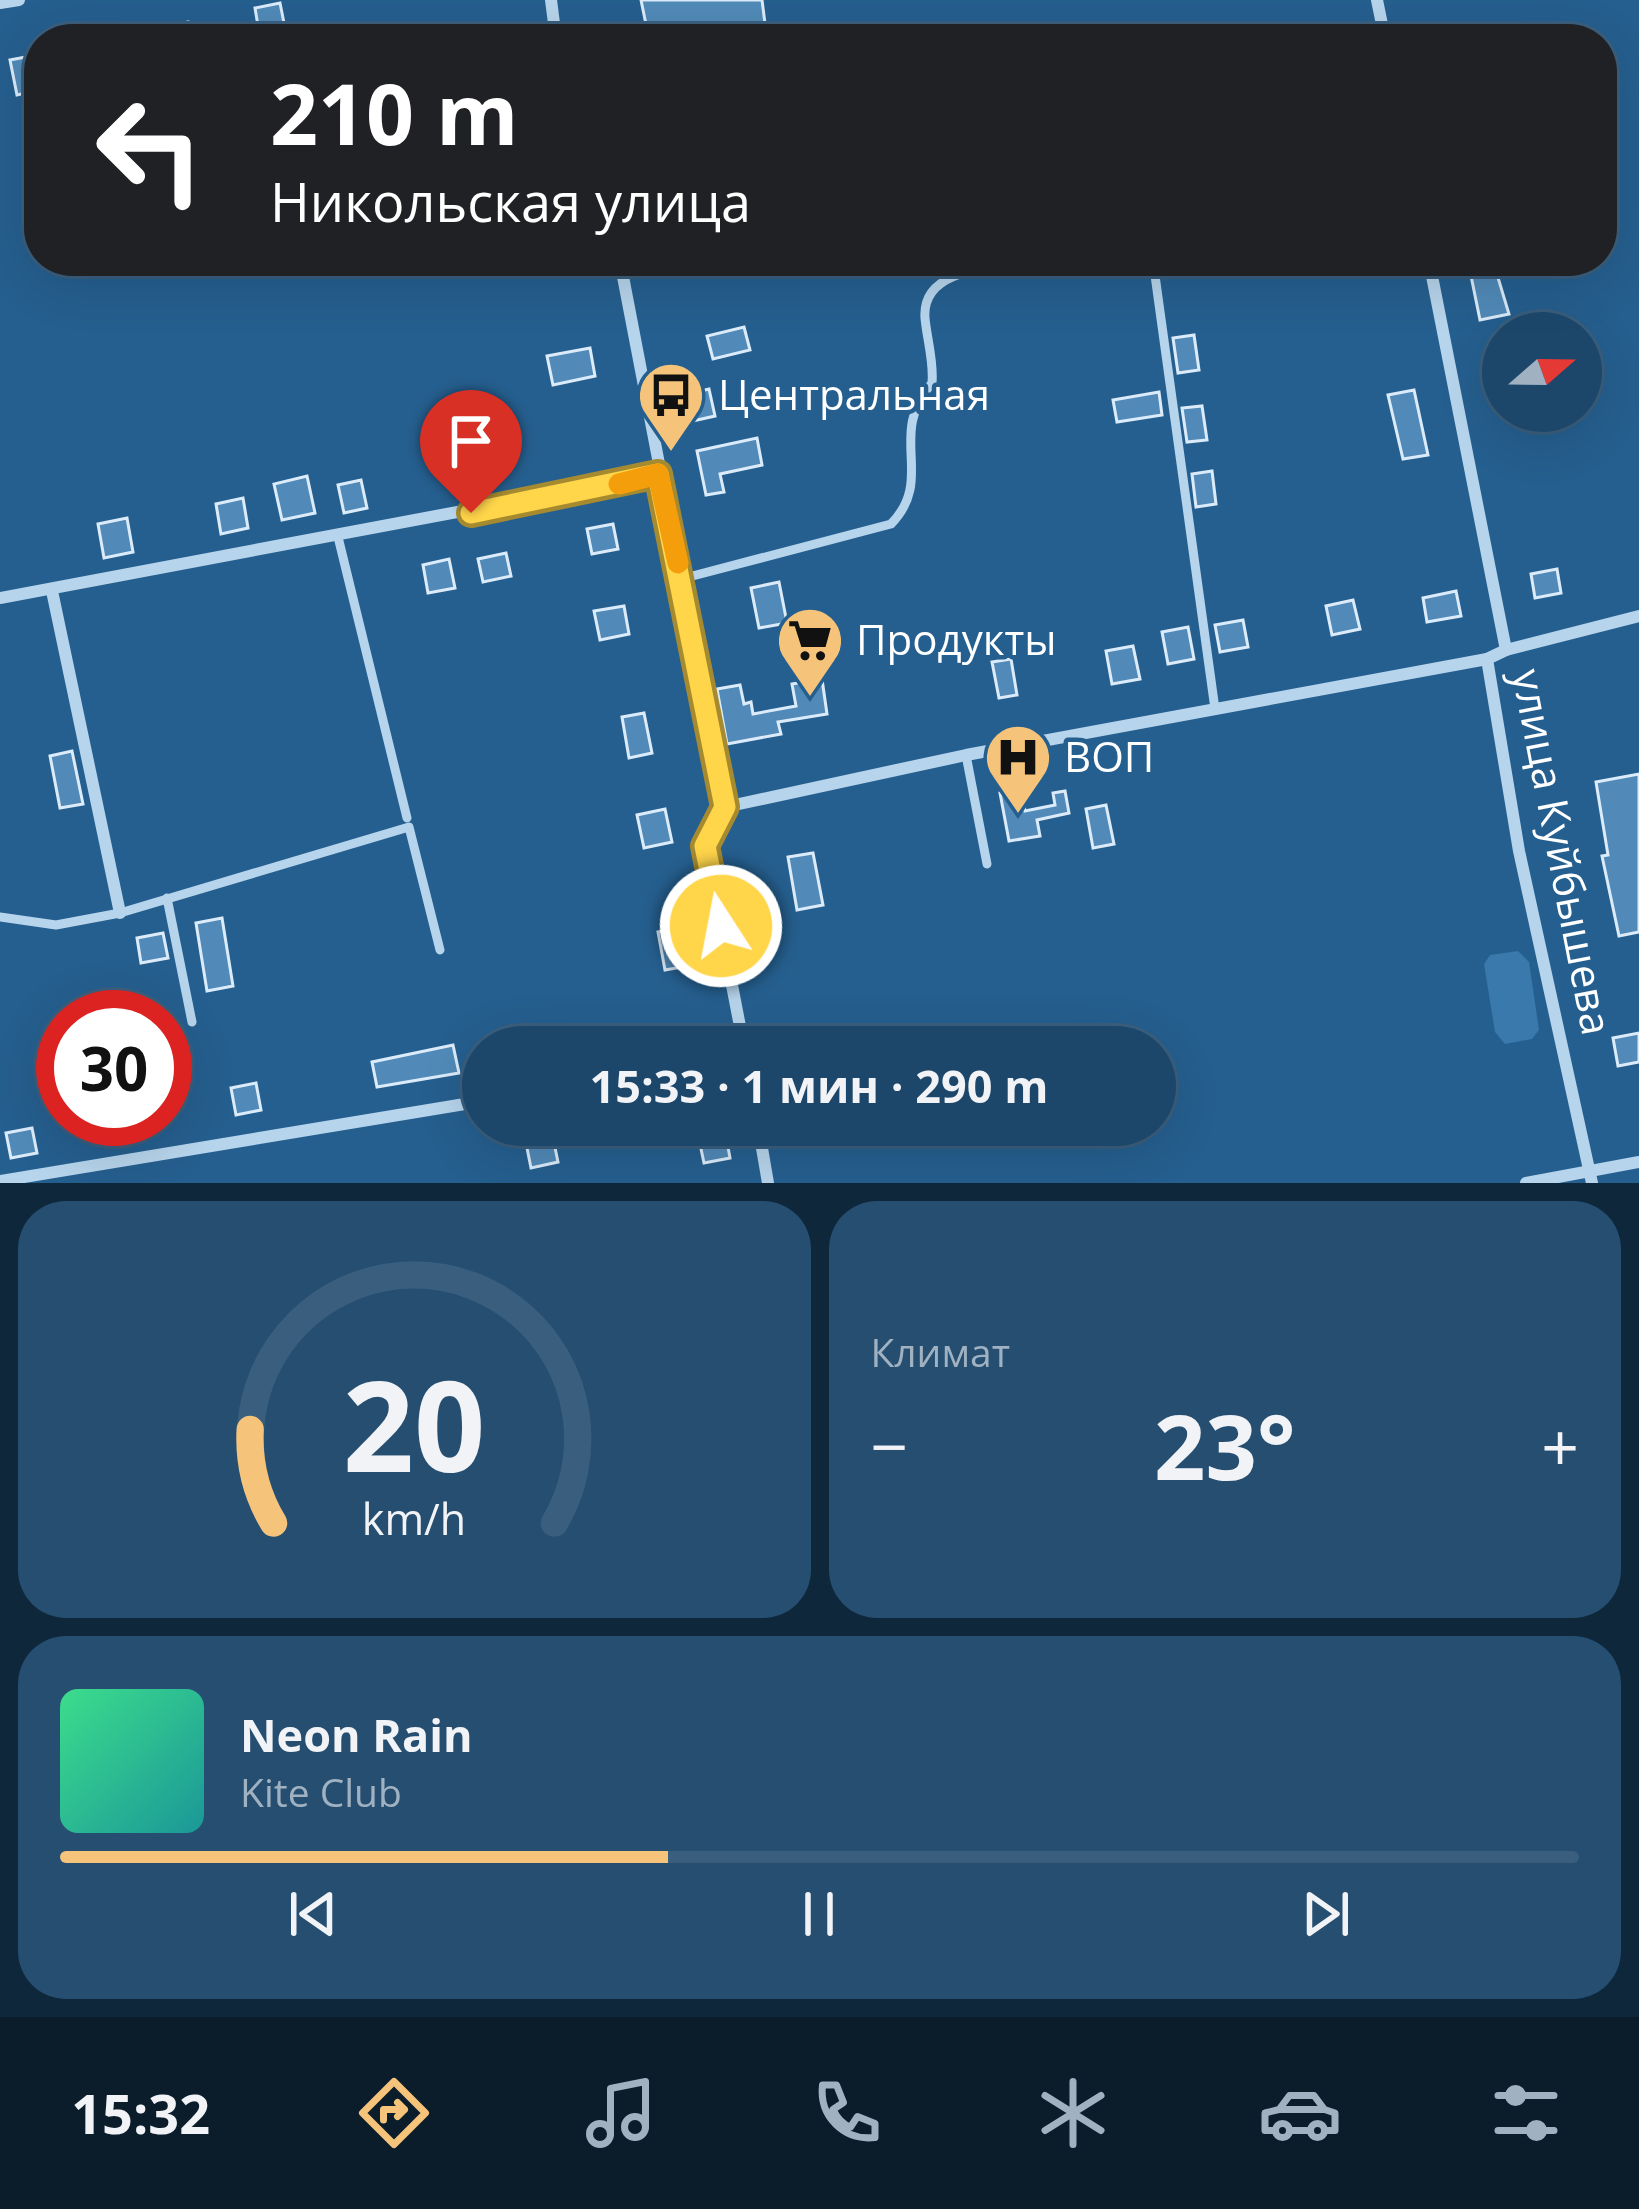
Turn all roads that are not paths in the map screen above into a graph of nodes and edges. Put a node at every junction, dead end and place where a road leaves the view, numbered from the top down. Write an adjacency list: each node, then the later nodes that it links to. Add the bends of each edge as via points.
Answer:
1 (19, 0): 2 (street)
2 (0, 3)
3 (623, 276): 7 (street)
4 (958, 276): 9 (lane, via 934,285 925,300 932,383 909,422 907,508 891,524)
5 (1155, 276): 15 (lane)
6 (1432, 276): 13 (street, улица Куйбышева)
7 (658, 474): 8 (street); 9 (street)
8 (338, 537): 10 (street); 18 (lane)
9 (681, 579): 17 (street)
10 (52, 590): 11 (street); 21 (street)
11 (0, 598)
12 (1639, 616): 13 (street)
13 (1506, 650): 14 (street, улица Куйбышева)
14 (1487, 659): 15 (street); 29 (street, улица Куйбышева, via 1519,851)
15 (1215, 709): 16 (street)
16 (966, 755): 17 (street); 19 (lane)
17 (725, 807): 25 (street, via 705,846)
18 (406, 818)
19 (987, 864)
20 (167, 898): 21 (lane); 23 (lane, via 409,827); 24 (lane)
21 (120, 913): 22 (lane, via 56,925)
22 (0, 917)
23 (440, 950)
24 (186, 990)
25 (740, 1026)
26 (462, 1104): 30 (street)
27 (762, 1146): 31 (street)
28 (1639, 1162): 29 (street)
29 (1591, 1178): 32 (street)
30 (0, 1181)
31 (768, 1183)
32 (1526, 1183)

